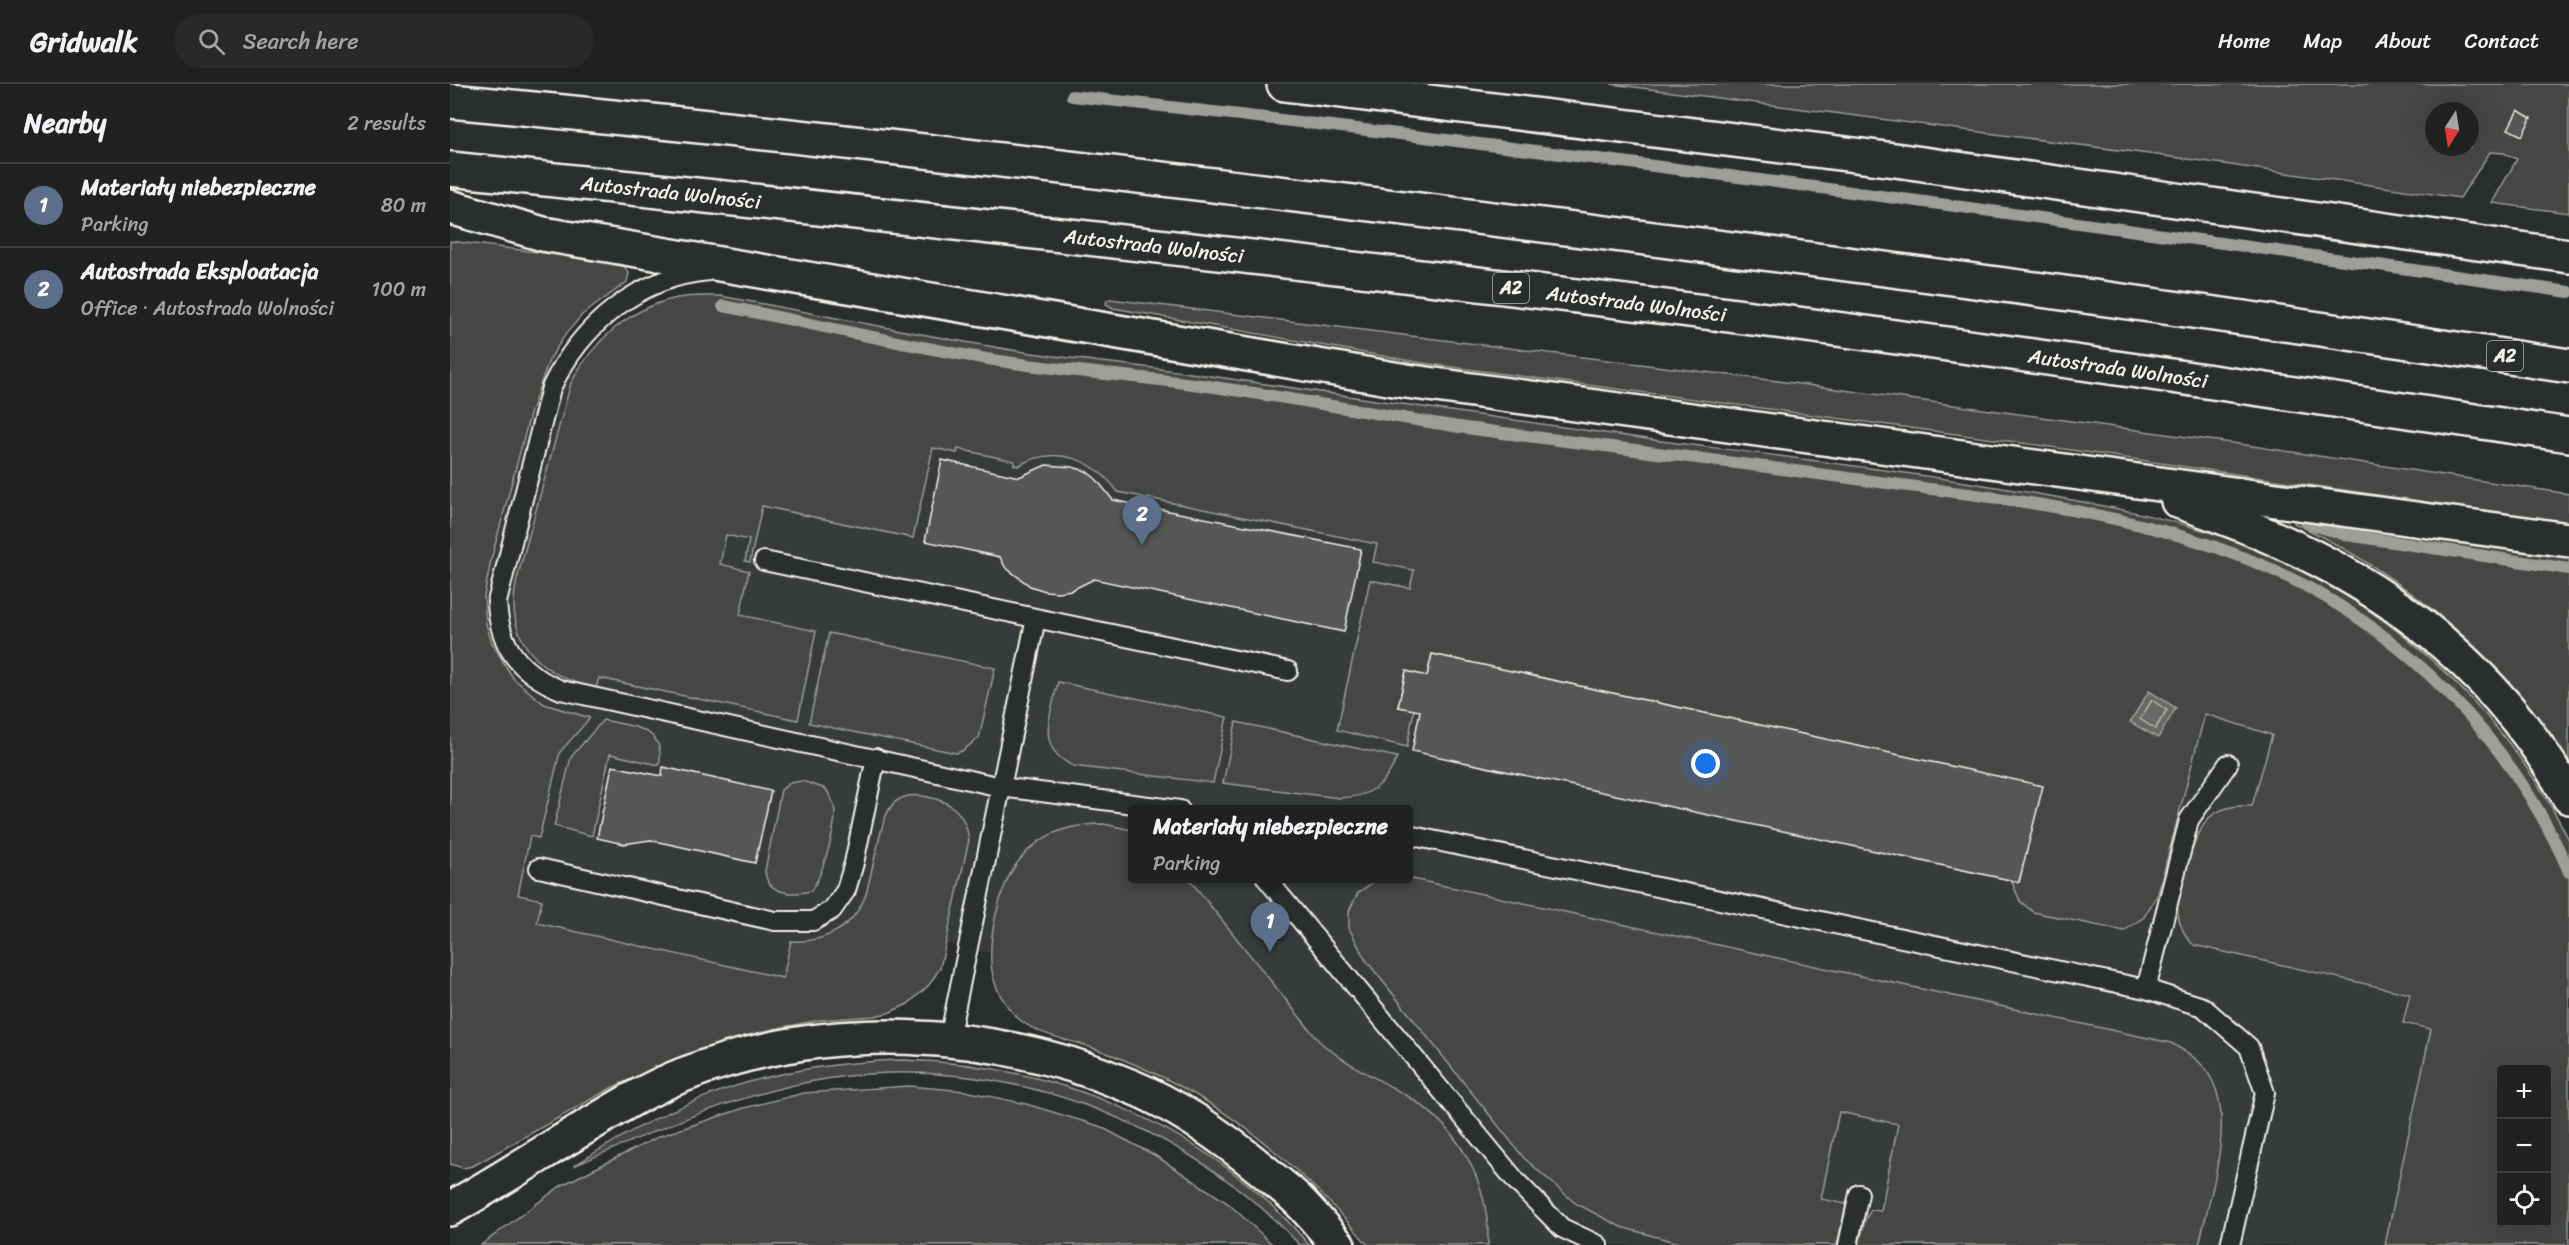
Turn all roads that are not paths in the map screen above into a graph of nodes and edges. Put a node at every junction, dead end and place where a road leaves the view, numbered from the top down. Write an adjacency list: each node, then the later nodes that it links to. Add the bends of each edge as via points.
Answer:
1 (1284, 84): 5 (main road, via 1883,159)
2 (450, 101): 7 (main road, A2, via 1392,206 1840,263)
3 (450, 169): 8 (main road, Autostrada Wolności / A2, via 1331,265 1789,323)
4 (450, 207): 6 (main road, via 543,234)
5 (2562, 254)
6 (746, 268): 9 (main road, via 1406,381); 14 (lane, via 698,272 654,285 607,313 583,337 551,388 504,566 498,620 511,652 522,666 539,681 561,690)
7 (2569, 366)
8 (2569, 435)
9 (2072, 471): 10 (main road); 17 (main road, via 2168,497 2291,544 2410,615 2481,677 2525,729)
10 (2569, 540)
11 (764, 561): 12 (lane)
12 (1036, 618): 13 (lane); 16 (lane)
13 (1288, 671)
14 (876, 758): 16 (lane); 20 (lane, via 846,890 832,910 813,921 775,921)
15 (2228, 764): 22 (lane, via 2189,820)
16 (1002, 787): 18 (lane); 23 (lane)
17 (2569, 796)
18 (1141, 805)
19 (1413, 836): 22 (lane)
20 (539, 868)
21 (1269, 883): 27 (lane, via 1516,1181 1562,1228)
22 (2146, 989): 29 (lane, via 2203,1007 2249,1047 2265,1093)
23 (949, 1039): 25 (main road, via 873,1036 779,1047 733,1057 681,1075 631,1099); 26 (main road, via 1052,1058 1132,1086 1177,1110 1244,1155 1298,1200)
24 (1859, 1194): 28 (lane)
25 (452, 1215)
26 (1338, 1245)
27 (1598, 1245)
28 (1848, 1245)
29 (2230, 1245)

